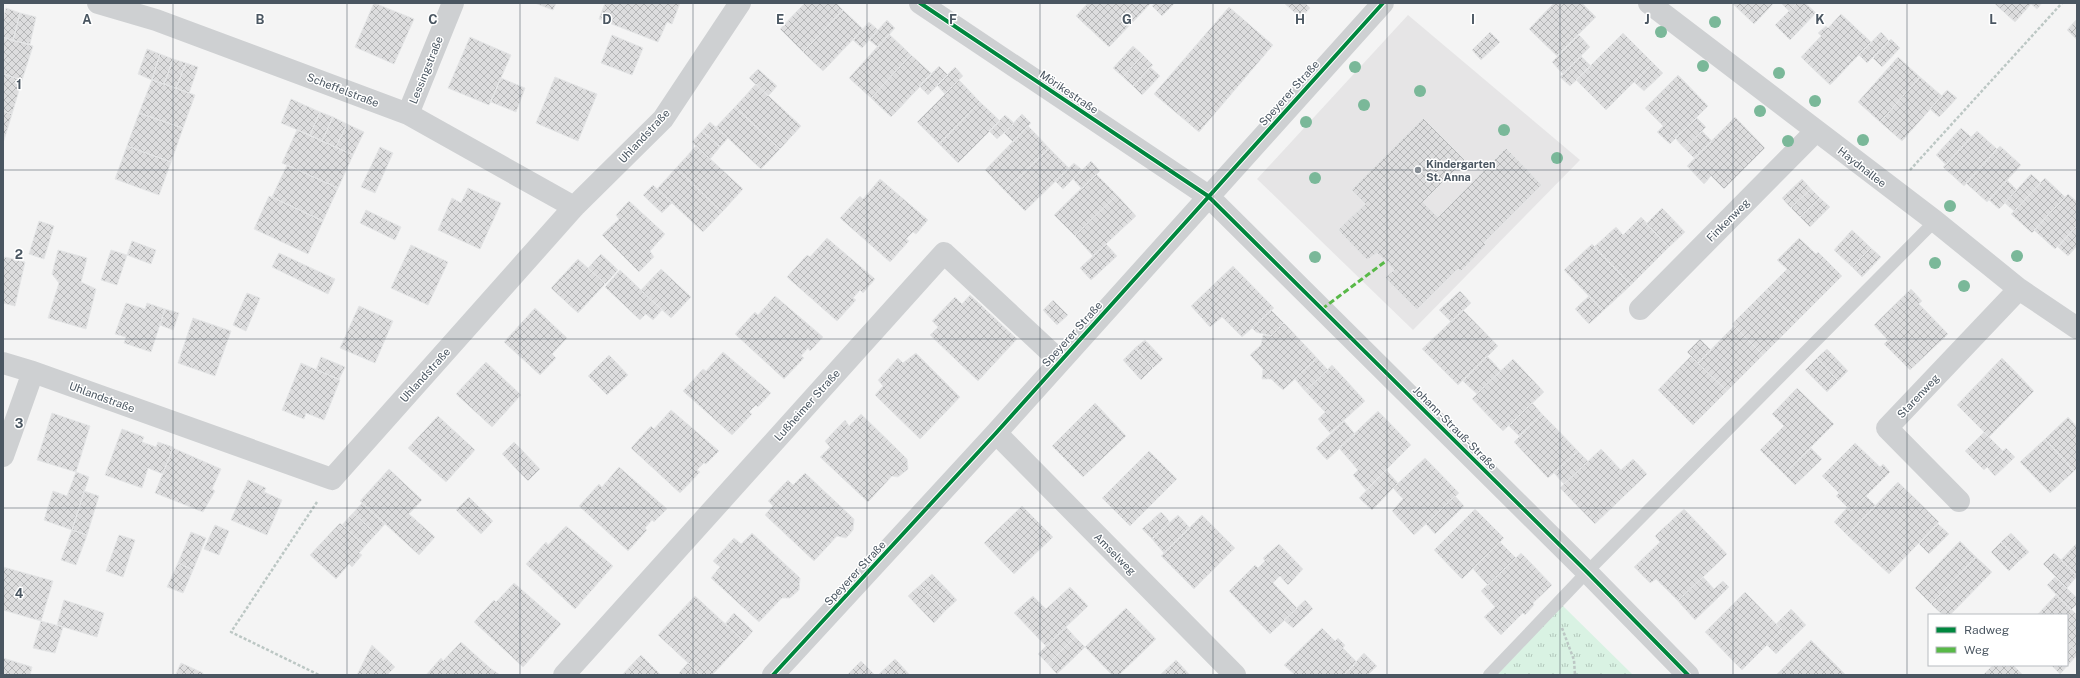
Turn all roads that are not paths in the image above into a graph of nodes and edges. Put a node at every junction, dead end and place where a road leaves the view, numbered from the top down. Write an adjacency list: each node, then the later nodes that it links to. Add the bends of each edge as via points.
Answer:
1 (98, 3): 7 (street, Scheffelstraße)
2 (453, 3): 8 (street, Lessingstraße)
3 (740, 3): 11 (street, Uhlandstraße, via 663,119)
4 (920, 3): 10 (street, Mörikestraße)
5 (1383, 3): 10 (street, Speyerer Straße)
6 (1649, 3): 9 (street, Haydnallee)
7 (159, 11): 8 (street, Scheffelstraße)
8 (408, 114): 11 (street, Scheffelstraße)
9 (1816, 131): 12 (street, Haydnallee); 14 (street, Finkenweg)
10 (1208, 196): 16 (street, Speyerer Straße); 22 (street, Johann-Strauß-Straße)
11 (574, 207): 18 (street, Uhlandstraße, via 332,479)
12 (1935, 221): 13 (street, Haydnallee); 22 (lane)
13 (2019, 289): 15 (street, Haydnallee); 21 (street, Starenweg, via 1887,428)
14 (1640, 309)
15 (2077, 328)
16 (1060, 361): 19 (street, Speyerer Straße); 23 (street, Lußheimer Straße, via 944,253)
17 (3, 363): 18 (street, Uhlandstraße)
18 (33, 372): 20 (street)
19 (996, 433): 24 (street, Speyerer Straße); 25 (street, Amselweg)
20 (3, 456)
21 (1959, 501)
22 (1587, 572): 26 (lane); 27 (street, Johann-Strauß-Straße)
23 (564, 675)
24 (774, 675)
25 (1235, 675)
26 (1489, 675)
27 (1688, 675)

